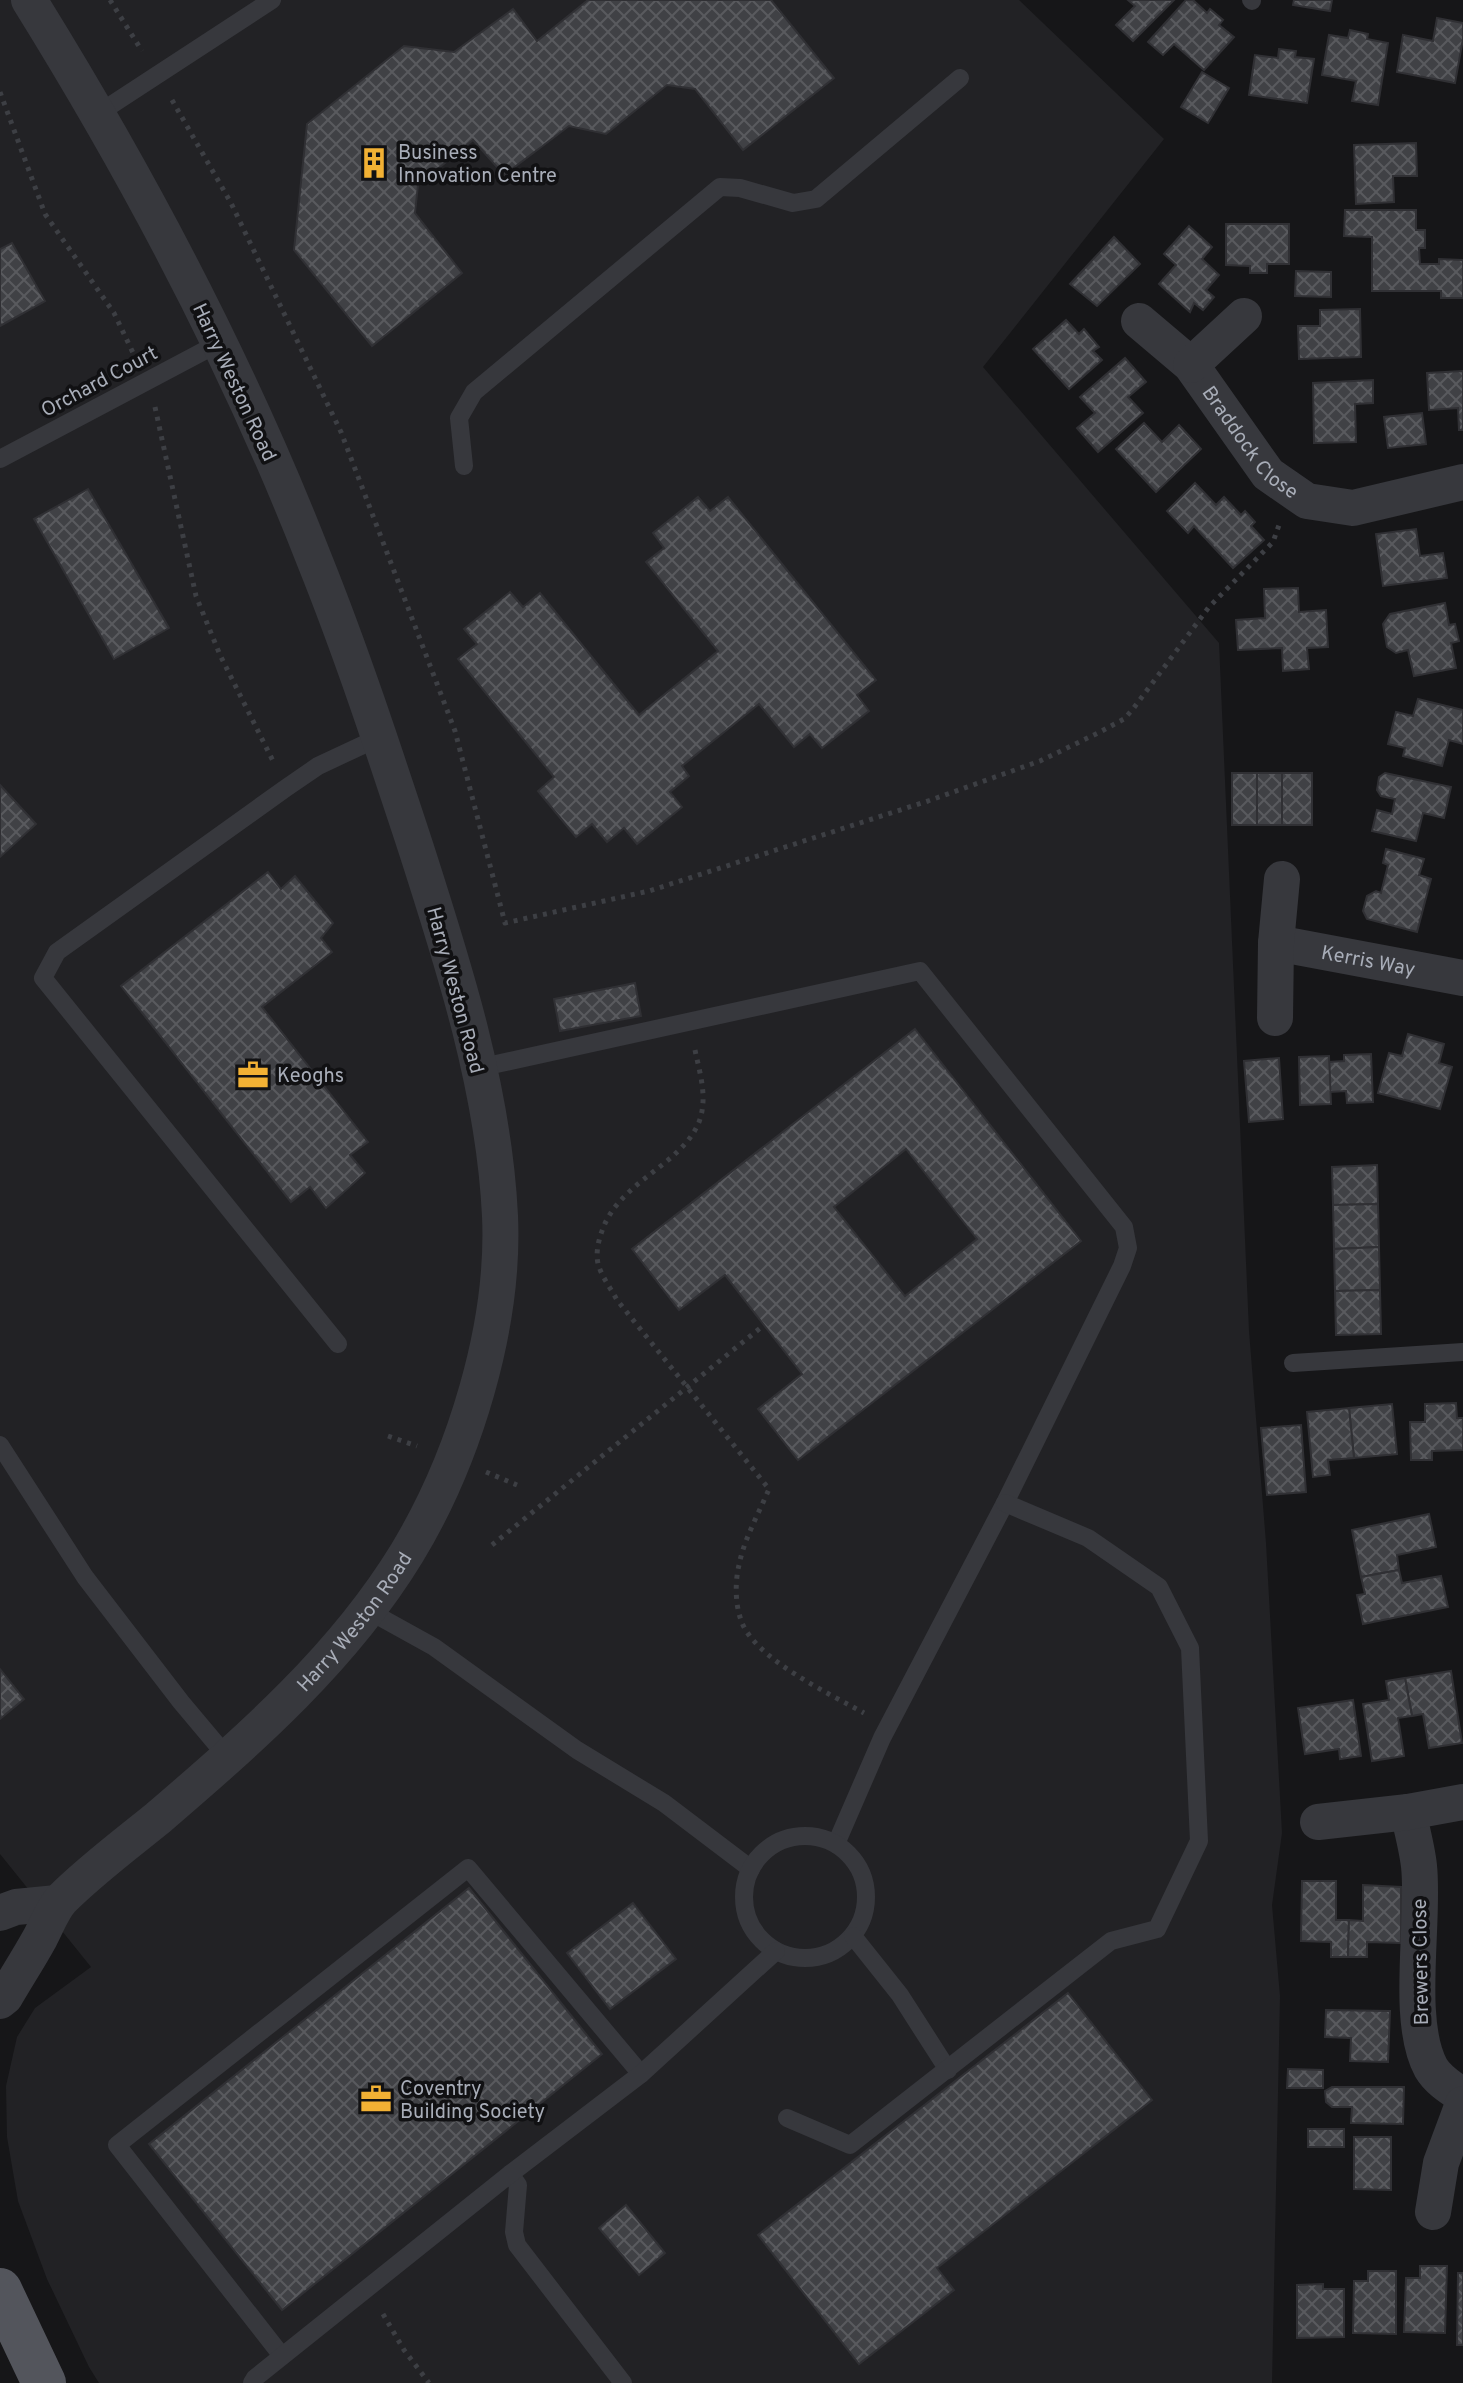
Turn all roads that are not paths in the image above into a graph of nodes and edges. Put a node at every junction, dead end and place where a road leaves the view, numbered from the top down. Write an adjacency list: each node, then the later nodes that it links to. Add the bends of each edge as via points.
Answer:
1 (29, 0): 4 (street, Harry Weston Road)
2 (272, 0): 4 (lane)
3 (960, 78): 10 (lane, via 816,199 793,203 720,187 474,392 459,418)
4 (99, 113): 7 (street, Harry Weston Road)
5 (1244, 316): 8 (street, Braddock Close)
6 (1139, 321): 8 (street, Braddock Close)
7 (219, 343): 9 (lane, Orchard Court); 12 (street, Harry Weston Road, via 314,558)
8 (1191, 365): 11 (street, Braddock Close, via 1268,474 1307,501 1353,508)
9 (0, 459)
10 (464, 466)
11 (1463, 482)
12 (380, 737): 17 (street, Harry Weston Road, via 446,940); 18 (lane, via 318,766 286,788 57,952 43,978)
13 (1282, 879): 14 (street)
14 (1276, 943): 15 (street, Kerris Way); 16 (street)
15 (1463, 978)
16 (1275, 1018)
17 (478, 1068): 22 (lane, via 920,971 1124,1227 1128,1248); 23 (street, Harry Weston Road, via 500,1218 499,1283 489,1346 439,1493)
18 (338, 1344)
19 (1463, 1352): 20 (lane)
20 (1293, 1363)
21 (0, 1445): 24 (lane, via 90,1585)
22 (1005, 1503): 28 (lane, via 888,1727); 35 (lane, via 1088,1538 1159,1587 1190,1648 1199,1841 1157,1929 1111,1941)
23 (369, 1611): 24 (street, Harry Weston Road, via 303,1687); 29 (lane, via 434,1647 577,1750 664,1803)
24 (228, 1758): 30 (street, Harry Weston Road)
25 (1463, 1802): 26 (street)
26 (1408, 1812): 27 (street); 37 (street, Brewers Close, via 1419,1867 1422,2038 1431,2068)
27 (1318, 1822)
28 (836, 1844): 29 (lane, via 795,1837 765,1851); 32 (lane, via 857,1865 866,1888 865,1909)
29 (751, 1869): 33 (lane, via 744,1892 747,1917 762,1941)
30 (57, 1903): 31 (street); 34 (street, Harry Weston Road)
31 (0, 1913)
32 (853, 1936): 33 (lane, via 825,1955 790,1957); 35 (lane, via 900,1995)
33 (776, 1951): 36 (lane)
34 (0, 2001)
35 (948, 2070): 39 (lane, via 850,2145)
36 (641, 2074): 40 (lane); 43 (lane, via 468,1868 455,1878 117,2145)
37 (1463, 2096)
38 (1463, 2104): 41 (street, via 1441,2163)
39 (787, 2118)
40 (510, 2174): 43 (lane); 46 (lane, via 518,2185 517,2245)
41 (1433, 2212)
42 (0, 2290): 44 (main road)
43 (282, 2356): 45 (lane)
44 (44, 2383)
45 (252, 2383)
46 (623, 2383)

